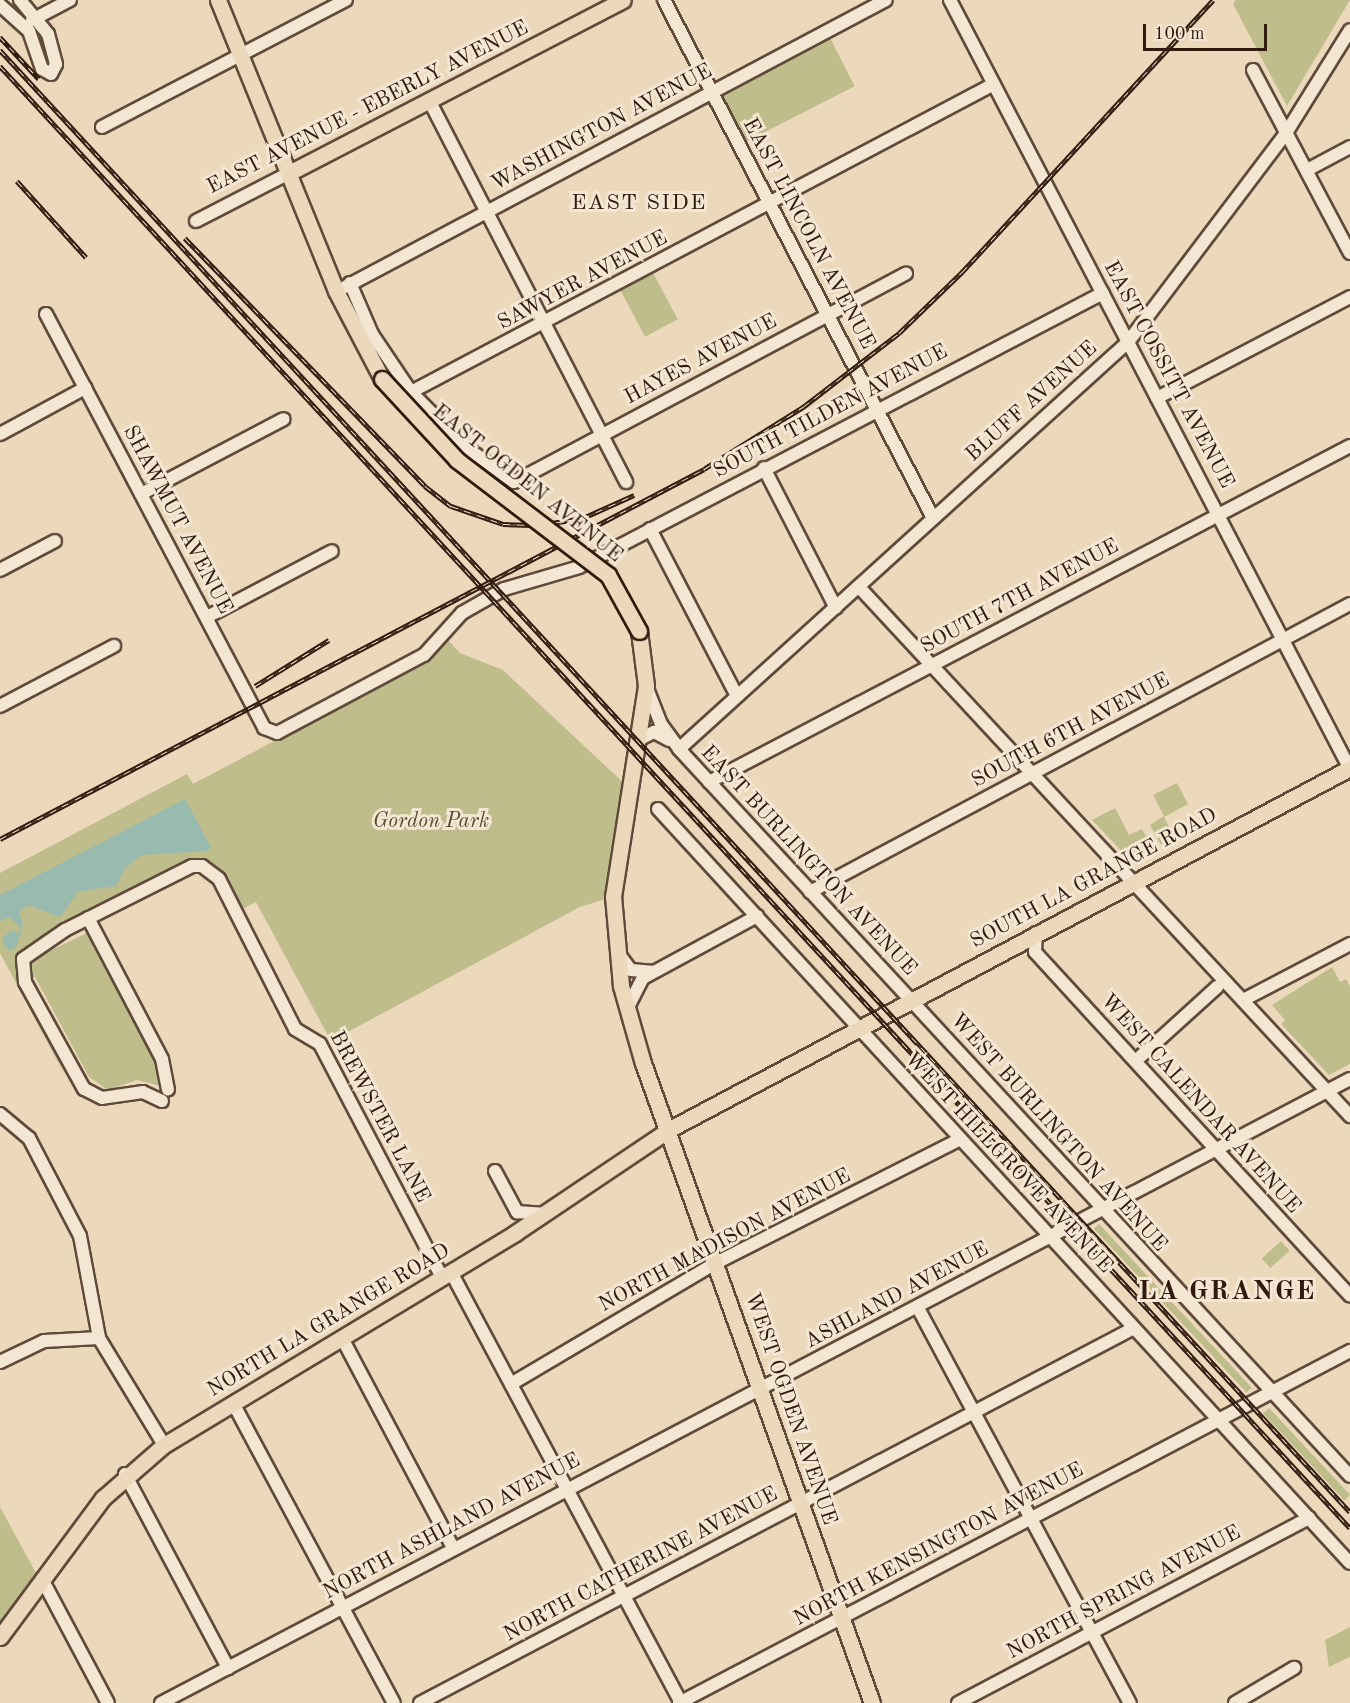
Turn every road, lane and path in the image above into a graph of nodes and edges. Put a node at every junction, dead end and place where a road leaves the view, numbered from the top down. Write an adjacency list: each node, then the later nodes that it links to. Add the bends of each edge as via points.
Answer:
1 (20, 0): 10 (street)
2 (70, 0): 10 (street)
3 (218, 0): 13 (main road, EAST OGDEN AVENUE)
4 (346, 0): 13 (street)
5 (623, 0): 17 (main road, EAST AVENUE - EBERLY AVENUE)
6 (664, 0): 16 (street, EAST LINCOLN AVENUE)
7 (886, 0): 16 (street, WASHINGTON AVENUE)
8 (950, 0): 15 (street, EAST COSSITT AVENUE)
9 (0, 5): 11 (street)
10 (38, 17): 11 (street); 11 (street, via 53,50 51,74 42,69 33,38)
11 (23, 25)
12 (1350, 30): 19 (street, BLUFF AVENUE)
13 (240, 55): 18 (street); 22 (main road, EAST OGDEN AVENUE)
14 (1253, 70): 19 (street)
15 (994, 84): 23 (street, SAWYER AVENUE); 29 (street, EAST COSSITT AVENUE)
16 (712, 92): 23 (street, EAST LINCOLN AVENUE); 24 (street, WASHINGTON AVENUE)
17 (429, 100): 22 (main road, EAST AVENUE - EBERLY AVENUE); 24 (street)
18 (102, 127)
19 (1286, 133): 21 (street); 35 (street, BLUFF AVENUE)
20 (1350, 147): 21 (street)
21 (1306, 170): 26 (street)
22 (289, 173): 25 (street, EAST AVENUE - EBERLY AVENUE); 30 (main road, EAST OGDEN AVENUE)
23 (769, 203): 33 (street, EAST LINCOLN AVENUE); 34 (street, SAWYER AVENUE)
24 (487, 211): 28 (street, WASHINGTON AVENUE); 34 (street)
25 (196, 221)
26 (1350, 253)
27 (906, 274): 33 (street, HAYES AVENUE)
28 (350, 284): 30 (street, WASHINGTON AVENUE); 37 (street, via 372,334)
29 (1103, 293): 35 (street, EAST COSSITT AVENUE); 39 (street, SOUTH TILDEN AVENUE)
30 (338, 296): 60 (main road, EAST OGDEN AVENUE, bridge, via 371,363 415,420 457,460 608,575 639,631)
31 (1350, 297): 38 (street)
32 (46, 314): 36 (street, SHAWMUT AVENUE)
33 (828, 315): 39 (street, EAST LINCOLN AVENUE); 42 (street, HAYES AVENUE)
34 (545, 323): 37 (street, SAWYER AVENUE); 42 (street)
35 (1128, 342): 38 (street, EAST COSSITT AVENUE); 48 (street, BLUFF AVENUE)
36 (85, 388): 41 (street); 46 (street, SHAWMUT AVENUE)
37 (411, 392): 42 (street, HAYES AVENUE, via 463,445 514,482)
38 (1157, 398): 47 (street, EAST COSSITT AVENUE)
39 (877, 410): 44 (street, SOUTH TILDEN AVENUE); 48 (street, EAST LINCOLN AVENUE)
40 (284, 418): 46 (street)
41 (1, 431)
42 (601, 435): 45 (street)
43 (1350, 446): 47 (street, SOUTH 7TH AVENUE)
44 (764, 468): 49 (street, SOUTH TILDEN AVENUE); 55 (street)
45 (626, 482)
46 (141, 494): 56 (street, SHAWMUT AVENUE)
47 (1219, 515): 57 (street, EAST COSSITT AVENUE); 59 (street, SOUTH 7TH AVENUE)
48 (933, 518): 53 (street, BLUFF AVENUE)
49 (650, 529): 61 (street); 63 (street, SOUTH TILDEN AVENUE, via 579,567 504,589 462,613 424,655)
50 (55, 541): 52 (street)
51 (332, 550): 56 (street)
52 (0, 570)
53 (859, 587): 55 (street, BLUFF AVENUE); 59 (street)
54 (1350, 604): 57 (street, SOUTH 6TH AVENUE)
55 (836, 608): 61 (street, BLUFF AVENUE)
56 (207, 617): 63 (street, SHAWMUT AVENUE, via 264,728)
57 (1283, 639): 66 (street, EAST COSSITT AVENUE); 67 (street, SOUTH 6TH AVENUE)
58 (114, 646): 62 (street)
59 (932, 665): 67 (street); 68 (street, SOUTH 7TH AVENUE)
60 (646, 686): 64 (main road, EAST OGDEN AVENUE); 65 (street, EAST BURLINGTON AVENUE, via 661,724)
61 (737, 696): 65 (street, BLUFF AVENUE)
62 (0, 706)
63 (281, 732)
64 (638, 740): 65 (street, EAST BURLINGTON AVENUE, via 654,732); 76 (main road, EAST OGDEN AVENUE, via 617,855)
65 (679, 749): 68 (street, EAST BURLINGTON AVENUE)
66 (1350, 769): 70 (main road, SOUTH LA GRANGE ROAD)
67 (1034, 774): 70 (street); 71 (street, SOUTH 6TH AVENUE)
68 (709, 782): 71 (street, EAST BURLINGTON AVENUE)
69 (658, 809): 72 (street, WEST HILLGROVE AVENUE)
70 (1133, 882): 74 (main road, SOUTH LA GRANGE ROAD); 79 (street)
71 (810, 892): 80 (street, EAST BURLINGTON AVENUE)
72 (758, 916): 77 (street); 82 (street, WEST HILLGROVE AVENUE)
73 (88, 918): 85 (street, via 162,1059); 87 (street, BREWSTER LANE, via 27,952 25,982 84,1089 102,1098 143,1092); 98 (street, BREWSTER LANE, via 192,866 213,870 295,1029 310,1032 320,1044)
74 (1036, 933): 80 (main road, SOUTH LA GRANGE ROAD); 92 (street, WEST CALENDAR AVENUE, via 1035,952)
75 (1350, 944): 79 (street)
76 (616, 950): 77 (street, via 631,970); 81 (main road, EAST OGDEN AVENUE)
77 (653, 972): 81 (street, via 635,987)
78 (1217, 987): 83 (street)
79 (1245, 999): 86 (street)
80 (910, 1000): 82 (main road, SOUTH LA GRANGE ROAD); 94 (street, WEST BURLINGTON AVENUE)
81 (627, 1010): 90 (main road, EAST OGDEN AVENUE)
82 (857, 1027): 90 (main road); 91 (street, WEST HILLGROVE AVENUE)
83 (1142, 1056)
84 (1350, 1079): 86 (street, ASHLAND AVENUE)
85 (168, 1089)
86 (1327, 1091): 89 (street); 92 (street, ASHLAND AVENUE)
87 (162, 1101)
88 (0, 1114): 102 (street, via 29,1138 80,1236)
89 (1350, 1116)
90 (668, 1130): 95 (main road); 97 (main road, WEST OGDEN AVENUE)
91 (960, 1139): 96 (street, WEST HILLGROVE AVENUE); 97 (street, NORTH MADISON AVENUE)
92 (1216, 1150): 94 (street, ASHLAND AVENUE); 99 (street, WEST CALENDAR AVENUE)
93 (495, 1171): 95 (street, via 517,1212)
94 (1101, 1210): 96 (street, ASHLAND AVENUE); 108 (street, WEST BURLINGTON AVENUE)
95 (547, 1212): 98 (main road, NORTH LA GRANGE ROAD)
96 (1050, 1237): 100 (street, ASHLAND AVENUE); 101 (street, WEST HILLGROVE AVENUE)
97 (716, 1263): 106 (street, NORTH MADISON AVENUE); 107 (main road, WEST OGDEN AVENUE)
98 (446, 1275): 103 (main road, NORTH LA GRANGE ROAD); 106 (street)
99 (1350, 1296)
100 (918, 1308): 107 (street, ASHLAND AVENUE); 110 (street)
101 (1134, 1328): 110 (street, NORTH CATHERINE AVENUE); 111 (street, WEST HILLGROVE AVENUE)
102 (99, 1338): 105 (street, via 44,1341); 112 (street)
103 (342, 1338): 109 (main road, NORTH LA GRANGE ROAD); 119 (street)
104 (1350, 1351): 108 (street, NORTH KENSINGTON AVENUE)
105 (0, 1362)
106 (511, 1384): 115 (street)
107 (762, 1388): 115 (street, NORTH ASHLAND AVENUE); 116 (main road, WEST OGDEN AVENUE)
108 (1271, 1392): 111 (street, NORTH KENSINGTON AVENUE); 113 (street, WEST BURLINGTON AVENUE)
109 (233, 1403): 112 (main road, NORTH LA GRANGE ROAD); 123 (street)
110 (975, 1413): 116 (street, NORTH CATHERINE AVENUE); 118 (street)
111 (1218, 1420): 117 (street, WEST HILLGROVE AVENUE); 118 (street, NORTH KENSINGTON AVENUE)
112 (165, 1445): 114 (main road)
113 (1350, 1476)
114 (122, 1477): 121 (main road); 127 (street)
115 (566, 1488): 119 (street, NORTH ASHLAND AVENUE); 122 (street)
116 (801, 1503): 122 (street, NORTH CATHERINE AVENUE); 124 (main road, WEST OGDEN AVENUE)
117 (1309, 1518): 120 (street, WEST HILLGROVE AVENUE); 125 (street, NORTH SPRING AVENUE)
118 (1031, 1519): 124 (street, NORTH KENSINGTON AVENUE); 125 (street)
119 (453, 1548): 123 (street, NORTH ASHLAND AVENUE)
120 (1350, 1563)
121 (42, 1579): 126 (main road); 129 (street)
122 (623, 1595): 132 (street, NORTH CATHERINE AVENUE); 133 (street)
123 (342, 1608): 127 (street, NORTH ASHLAND AVENUE); 131 (street)
124 (841, 1619): 133 (street, NORTH KENSINGTON AVENUE); 134 (main road, WEST OGDEN AVENUE)
125 (1092, 1632): 135 (street, NORTH SPRING AVENUE); 136 (street)
126 (0, 1637)
127 (228, 1668): 130 (street, NORTH ASHLAND AVENUE)
128 (1294, 1668): 137 (street)
129 (108, 1703)
130 (161, 1703)
131 (394, 1703)
132 (420, 1703)
133 (680, 1703)
134 (872, 1703)
135 (958, 1703)
136 (1130, 1703)
137 (1235, 1703)

